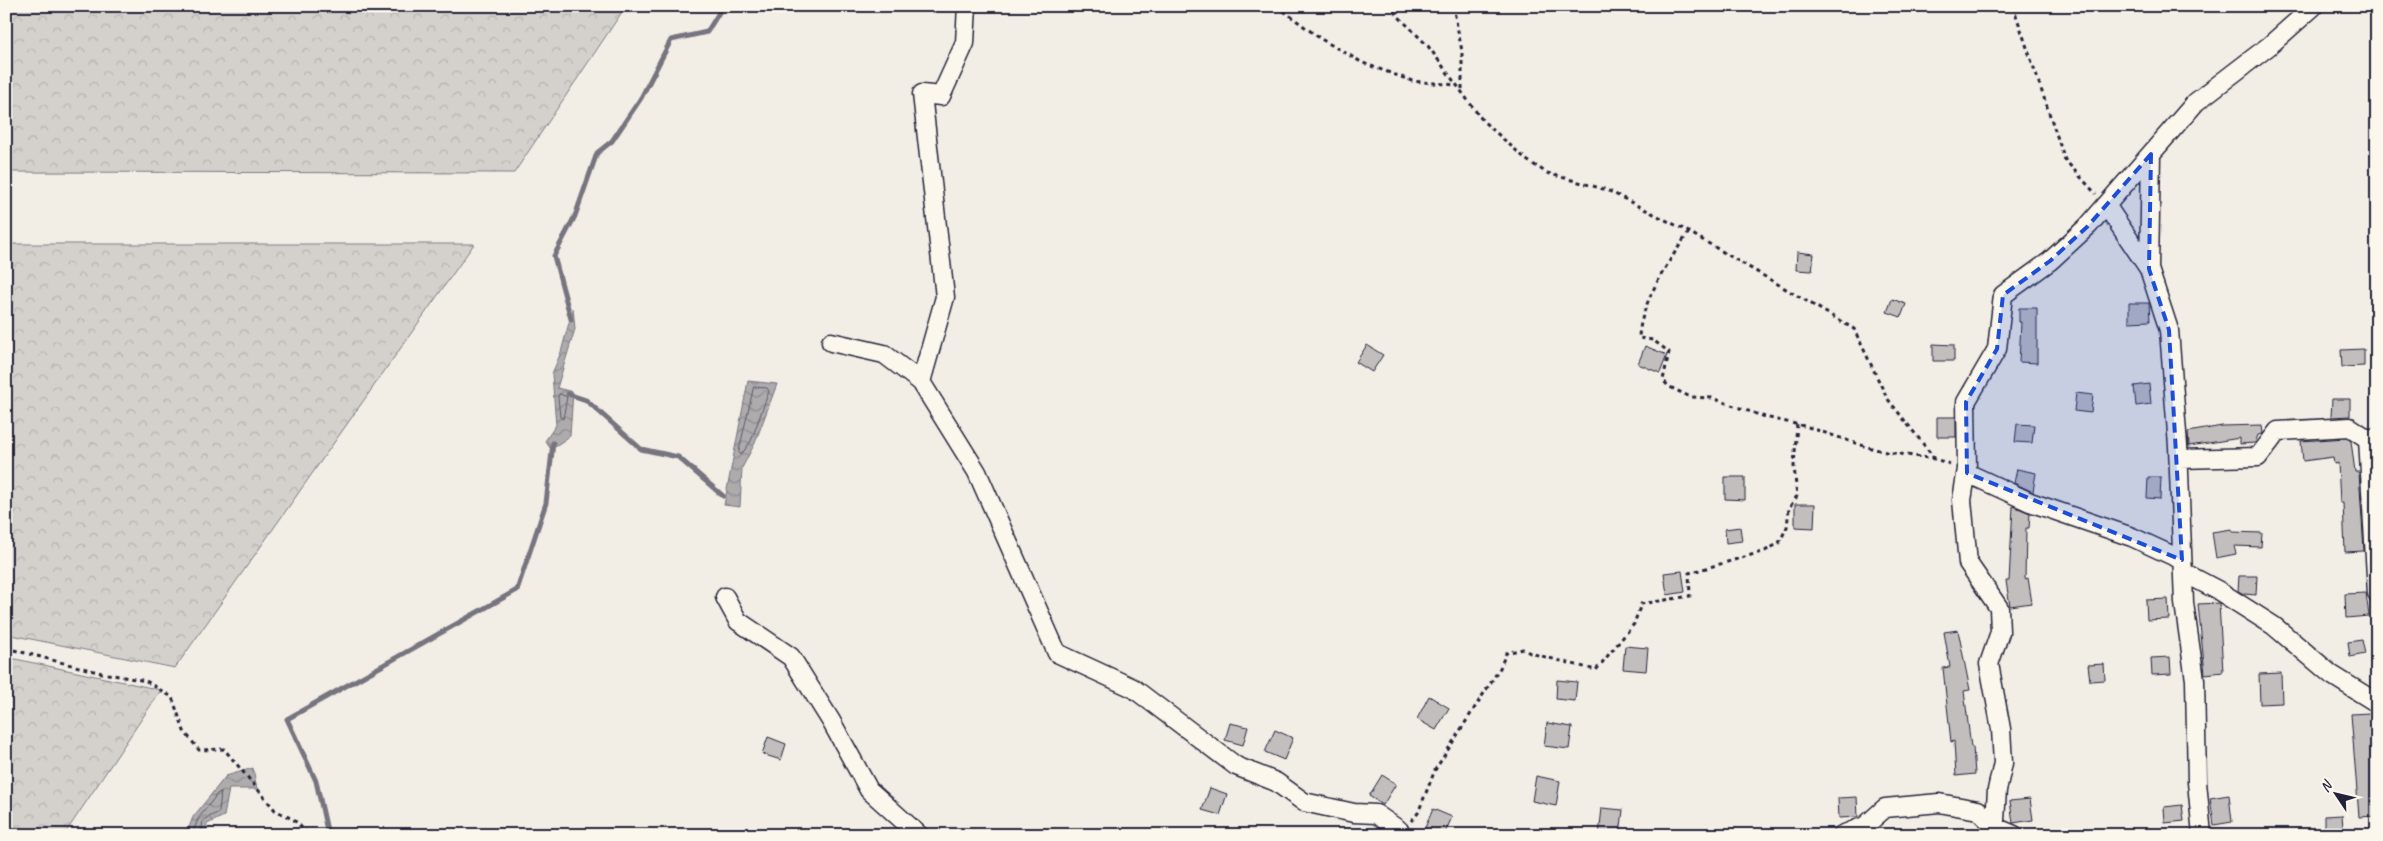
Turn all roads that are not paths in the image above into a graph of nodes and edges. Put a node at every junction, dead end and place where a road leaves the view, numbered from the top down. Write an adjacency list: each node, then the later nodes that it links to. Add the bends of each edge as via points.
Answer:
1 (967, 6): 7 (street, via 965,42 942,96 922,94 945,297)
2 (2314, 6): 3 (street, via 2269,46 2196,102)
3 (2150, 154): 4 (street); 5 (street)
4 (2106, 205): 5 (street); 10 (street, via 2050,261 2003,295 1997,350 1966,402)
5 (2149, 269): 9 (street, via 2169,330)
6 (831, 342): 7 (street, via 884,354)
7 (921, 382): 16 (street, via 977,472 1056,653 1133,688 1236,766 1276,782 1304,802 1354,813 1376,814)
8 (2372, 438): 9 (street, via 2350,427 2278,431 2258,456); 12 (street)
9 (2179, 459): 11 (street)
10 (1967, 471): 11 (street, via 2030,502 2132,537); 15 (street, via 1962,500 1968,563 1999,608 2000,632 1989,664 2001,729 2003,763 1996,790)
11 (2183, 566): 14 (street, via 2274,626 2332,675); 20 (street, via 2184,603 2195,680 2197,782)
12 (2377, 594)
13 (725, 597): 17 (street, via 738,621 791,656 832,721 869,790)
14 (2377, 703)
15 (1994, 831): 18 (street, via 1978,810 1939,803 1885,808 1865,826); 19 (street)
16 (1400, 833)
17 (919, 835)
18 (1842, 835)
19 (2014, 835)
20 (2202, 835)

